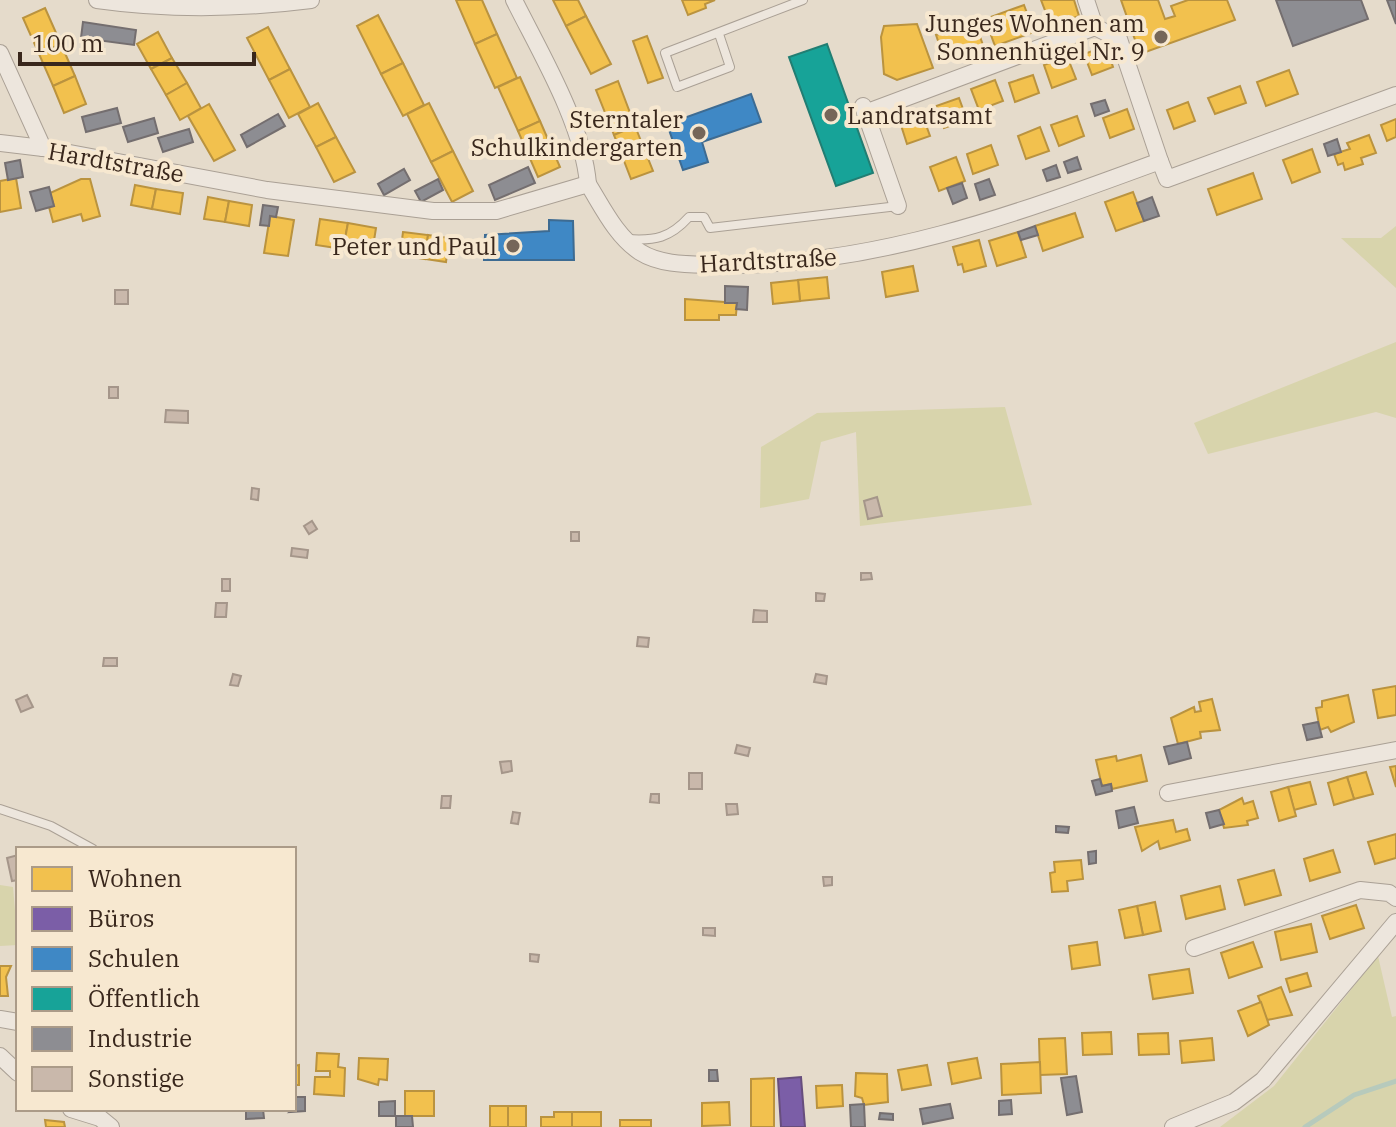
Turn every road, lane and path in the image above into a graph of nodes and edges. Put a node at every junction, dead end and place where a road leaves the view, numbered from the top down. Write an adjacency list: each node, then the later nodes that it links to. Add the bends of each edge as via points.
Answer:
1 (97, 0): 2 (street, via 152,7 267,6)
2 (311, 0)
3 (514, 0): 13 (street, via 553,76 587,164)
4 (803, 0): 7 (lane)
5 (1086, 0): 6 (street)
6 (1095, 27): 12 (street, via 1119,39); 14 (street, via 864,109)
7 (719, 34): 7 (lane, via 665,53 677,87 730,67)
8 (0, 53): 11 (street)
9 (1396, 95): 12 (street, via 1167,179)
10 (0, 143): 11 (street, Hardtstraße)
11 (43, 148): 13 (street, Hardtstraße, via 267,190 433,211 496,211)
12 (1160, 161): 15 (street, Hardtstraße, via 935,239 857,255 749,265 680,264 652,257)
13 (588, 184): 15 (street, Hardtstraße)
14 (898, 206): 15 (lane, via 710,228 704,217 689,217 655,241)
15 (626, 239)
16 (1396, 750): 17 (street)
17 (1168, 793)
18 (0, 809): 19 (lane, via 51,826)
19 (89, 847)
20 (1396, 898): 22 (street, via 1360,890)
21 (1396, 922): 27 (street, via 1263,1080 1234,1102)
22 (1194, 948)
23 (0, 1056): 24 (street)
24 (16, 1071)
25 (77, 1111): 26 (street)
26 (111, 1127)
27 (1173, 1127)

